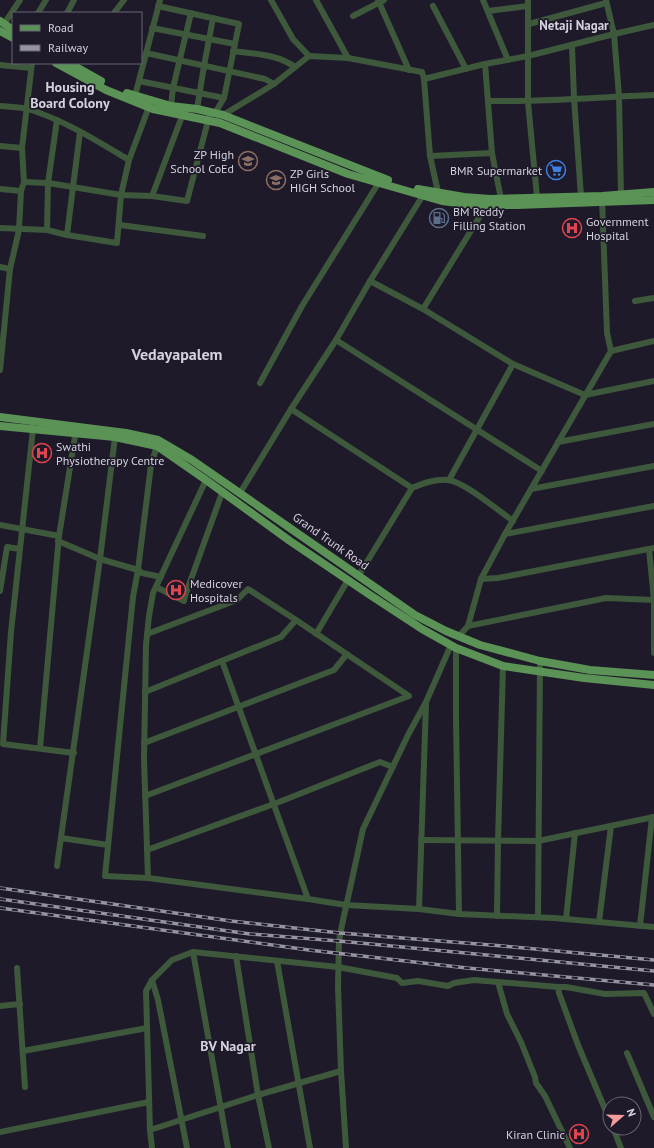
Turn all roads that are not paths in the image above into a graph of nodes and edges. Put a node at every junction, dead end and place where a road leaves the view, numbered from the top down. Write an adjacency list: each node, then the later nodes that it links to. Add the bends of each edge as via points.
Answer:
1 (20, 0): 21 (street)
2 (46, 0): 14 (street)
3 (74, 0): 15 (street)
4 (124, 0): 16 (street)
5 (271, 0): 33 (street, via 293,39)
6 (316, 0): 35 (street)
7 (482, 0): 13 (street)
8 (381, 1): 18 (street); 46 (street)
9 (606, 1): 20 (street); 25 (street)
10 (159, 3): 17 (street); 23 (street)
11 (528, 3): 13 (street); 20 (street)
12 (433, 6): 45 (street)
13 (488, 11): 36 (street)
14 (39, 12)
15 (68, 12)
16 (115, 12)
17 (191, 13): 19 (street); 26 (street)
18 (353, 16)
19 (213, 18): 28 (street); 29 (street, via 238,24)
20 (529, 24): 34 (street)
21 (1, 25): 24 (main road); 27 (main road)
22 (654, 25): 25 (street)
23 (152, 28): 26 (street); 32 (street)
24 (12, 30)
25 (614, 34): 30 (street); 55 (street)
26 (185, 35): 28 (street); 37 (street)
27 (12, 37)
28 (209, 39): 29 (street); 43 (street)
29 (235, 44): 31 (street)
30 (572, 46): 34 (street); 57 (street)
31 (233, 50): 44 (street, via 278,57); 47 (street)
32 (146, 53): 37 (street); 49 (street)
33 (309, 56): 35 (street); 44 (street)
34 (528, 56): 36 (street); 59 (street)
35 (348, 58): 46 (street)
36 (508, 60): 40 (street)
37 (180, 61): 43 (street); 51 (street)
38 (58, 64): 60 (main road, via 106,90)
39 (72, 64): 54 (main road, via 112,87)
40 (485, 64): 45 (street); 58 (street)
41 (0, 65): 42 (street)
42 (31, 66): 63 (street)
43 (204, 66): 47 (street); 52 (street)
44 (295, 67): 50 (street)
45 (466, 69): 48 (street)
46 (409, 70): 48 (street, via 422,72)
47 (229, 71): 50 (street, via 265,79); 56 (street)
48 (424, 79): 73 (street)
49 (139, 81): 51 (street); 54 (street)
50 (274, 84): 66 (street)
51 (173, 88): 52 (street); 62 (street)
52 (200, 93): 56 (street); 64 (street)
53 (654, 95): 55 (street)
54 (135, 96): 60 (main road)
55 (619, 96): 57 (street); 85 (street)
56 (224, 98): 66 (street)
57 (574, 98): 59 (street); 87 (street)
58 (488, 101): 59 (street); 72 (street)
59 (528, 102): 88 (street)
60 (150, 104): 62 (main road); 65 (main road); 74 (street)
61 (0, 106): 63 (street)
62 (171, 106): 65 (main road)
63 (26, 109): 67 (street); 71 (street)
64 (197, 109): 65 (main road); 66 (main road)
65 (184, 111): 68 (main road); 86 (street)
66 (216, 113): 68 (street); 75 (main road)
67 (57, 120): 69 (street); 77 (street)
68 (208, 120): 75 (main road, via 348,174); 86 (street, via 187,201)
69 (80, 132): 74 (street); 78 (street)
70 (0, 146): 71 (street)
71 (22, 148): 76 (street)
72 (492, 153): 73 (street); 89 (street)
73 (430, 156): 81 (street)
74 (129, 160): 84 (street)
75 (380, 180): 83 (main road); 111 (street, via 302,306)
76 (24, 182): 77 (street); 80 (street)
77 (48, 183): 78 (street); 96 (street)
78 (72, 187): 84 (street); 97 (street)
79 (0, 189): 80 (street)
80 (20, 191): 95 (street)
81 (438, 192): 83 (main road); 92 (main road)
82 (654, 192): 85 (main road)
83 (424, 193): 92 (main road, via 442,201 474,205); 101 (street)
84 (121, 195): 86 (street); 93 (street)
85 (621, 195): 90 (main road)
86 (152, 196)
87 (581, 196): 88 (main road); 90 (main road)
88 (537, 197): 89 (main road)
89 (501, 199): 92 (main road)
90 (602, 199): 91 (main road); 92 (main road); 107 (street, via 607,333)
91 (654, 200)
92 (488, 202): 104 (street)
93 (120, 225): 97 (street, via 118,243); 98 (street)
94 (0, 228): 95 (street)
95 (19, 230): 96 (street); 100 (street)
96 (47, 230): 97 (street)
97 (67, 235)
98 (203, 236)
99 (0, 267): 100 (street)
100 (10, 269): 109 (street)
101 (370, 281): 104 (street); 105 (street)
102 (654, 298): 103 (street)
103 (636, 301)
104 (423, 310): 108 (street)
105 (336, 340): 113 (street); 119 (street)
106 (654, 341): 107 (street)
107 (610, 351): 112 (street)
108 (513, 364): 112 (street); 119 (street)
109 (0, 370)
110 (654, 382): 112 (street)
111 (260, 383)
112 (585, 395): 121 (street)
113 (291, 409): 127 (street); 130 (street)
114 (0, 417): 118 (main road, Grand Trunk Road)
115 (654, 424): 121 (street)
116 (0, 426): 117 (main road)
117 (33, 429): 118 (main road); 134 (street)
118 (76, 430): 120 (main road); 130 (main road, Grand Trunk Road, via 126,433 158,440); 136 (street)
119 (476, 430): 124 (street); 126 (street)
120 (115, 437): 122 (main road); 139 (street)
121 (558, 442): 124 (street)
122 (156, 446): 125 (main road); 141 (street, via 151,464)
123 (654, 466): 128 (street)
124 (542, 471): 128 (street)
125 (206, 480): 129 (main road); 142 (street)
126 (449, 480): 127 (street, via 426,482); 132 (street, via 463,486)
127 (412, 488): 143 (street)
128 (531, 489): 132 (street)
129 (222, 493): 144 (main road); 146 (street, via 184,601)
130 (240, 493): 140 (main road, Grand Trunk Road)
131 (654, 506): 135 (street)
132 (513, 521): 135 (street)
133 (0, 525): 134 (street)
134 (22, 529): 136 (street); 138 (street)
135 (505, 534): 145 (street)
136 (59, 538): 139 (street); 173 (street)
137 (652, 548): 145 (street, via 498,578); 149 (street)
138 (20, 549): 148 (street, via 7,547); 171 (street)
139 (100, 560): 141 (street); 174 (street)
140 (348, 567): 143 (main road, Grand Trunk Road); 144 (main road)
141 (138, 570): 142 (street); 187 (street, via 133,597)
142 (161, 577): 146 (street)
143 (362, 577): 147 (main road); 152 (main road, Grand Trunk Road, via 416,615)
144 (345, 578): 147 (main road); 154 (street)
145 (481, 579): 151 (street)
146 (156, 587): 153 (street)
147 (360, 588): 156 (main road)
148 (0, 591)
149 (654, 600): 151 (street, via 606,598); 159 (street)
150 (296, 620): 153 (street, via 248,589 237,600); 154 (street); 162 (street, via 281,637)
151 (468, 626): 155 (street)
152 (446, 631): 155 (main road, Grand Trunk Road); 156 (main road)
153 (147, 634): 168 (street)
154 (316, 634): 160 (street)
155 (459, 636): 157 (main road, Grand Trunk Road)
156 (442, 640): 158 (main road)
157 (480, 645): 161 (main road); 163 (main road, Grand Trunk Road)
158 (454, 647): 161 (main road); 169 (street); 184 (street)
159 (654, 653)
160 (347, 654): 170 (street, via 334,670); 175 (street, via 409,696)
161 (475, 656): 164 (main road)
162 (222, 661): 168 (street); 170 (street)
163 (540, 661): 165 (street); 166 (main road, Grand Trunk Road, via 590,670)
164 (502, 666): 165 (main road); 185 (street)
165 (540, 672): 167 (main road); 186 (street)
166 (654, 675)
167 (654, 685)
168 (145, 692): 172 (street)
169 (426, 702): 176 (street); 183 (street)
170 (239, 708): 172 (street); 175 (street)
171 (2, 744): 173 (street)
172 (144, 744): 177 (street)
173 (40, 748): 174 (street)
174 (74, 753): 182 (street)
175 (256, 755): 177 (street); 178 (street)
176 (393, 767): 178 (street, via 380,762); 192 (street, via 363,829)
177 (145, 796): 188 (street)
178 (274, 804): 188 (street); 191 (street)
179 (653, 817): 180 (street); 199 (street)
180 (610, 826): 181 (street); 198 (street)
181 (575, 833): 186 (street); 197 (street)
182 (61, 838): 187 (street); 189 (street)
183 (422, 840): 184 (street); 193 (street)
184 (458, 840): 185 (street); 194 (street)
185 (498, 841): 186 (street); 195 (street)
186 (538, 841): 196 (street)
187 (108, 845): 190 (street, via 105,876)
188 (147, 850): 190 (street)
189 (57, 866)
190 (148, 878): 191 (street)
191 (308, 899): 192 (street)
192 (346, 905): 193 (street); 204 (street, via 339,941)
193 (419, 909): 194 (street)
194 (459, 914): 195 (street)
195 (497, 916): 196 (street)
196 (538, 917): 197 (street)
197 (566, 919): 198 (street)
198 (599, 922): 199 (street)
199 (640, 926): 200 (street)
200 (654, 928)
201 (193, 952): 202 (street); 206 (street, via 172,960); 221 (street)
202 (236, 956): 203 (street); 218 (street)
203 (277, 961): 204 (street); 216 (street)
204 (338, 967): 207 (street, via 397,978 402,983 418,981 448,986 474,980); 215 (street)
205 (17, 968): 209 (street)
206 (152, 980): 212 (street, via 146,991); 223 (street)
207 (498, 982): 208 (street); 233 (street, via 507,1014 521,1042 536,1083)
208 (558, 987): 211 (street, via 605,994 644,993); 220 (street, via 578,1045)
209 (20, 1004): 210 (street); 213 (street)
210 (0, 1006)
211 (654, 1014)
212 (147, 1028): 213 (street); 219 (street)
213 (23, 1051): 217 (street)
214 (627, 1053): 222 (street)
215 (341, 1071): 216 (street); 232 (street)
216 (298, 1084): 218 (street); 231 (street)
217 (25, 1087)
218 (258, 1095): 221 (street); 230 (street)
219 (149, 1102): 224 (street); 225 (street)
220 (602, 1102)
221 (220, 1107): 223 (street); 229 (street)
222 (654, 1117)
223 (180, 1120): 224 (street); 228 (street)
224 (150, 1130): 227 (street)
225 (0, 1132)
226 (616, 1136): 234 (street)
227 (152, 1148)
228 (187, 1148)
229 (228, 1148)
230 (268, 1148)
231 (310, 1148)
232 (346, 1148)
233 (570, 1148)
234 (621, 1148)

